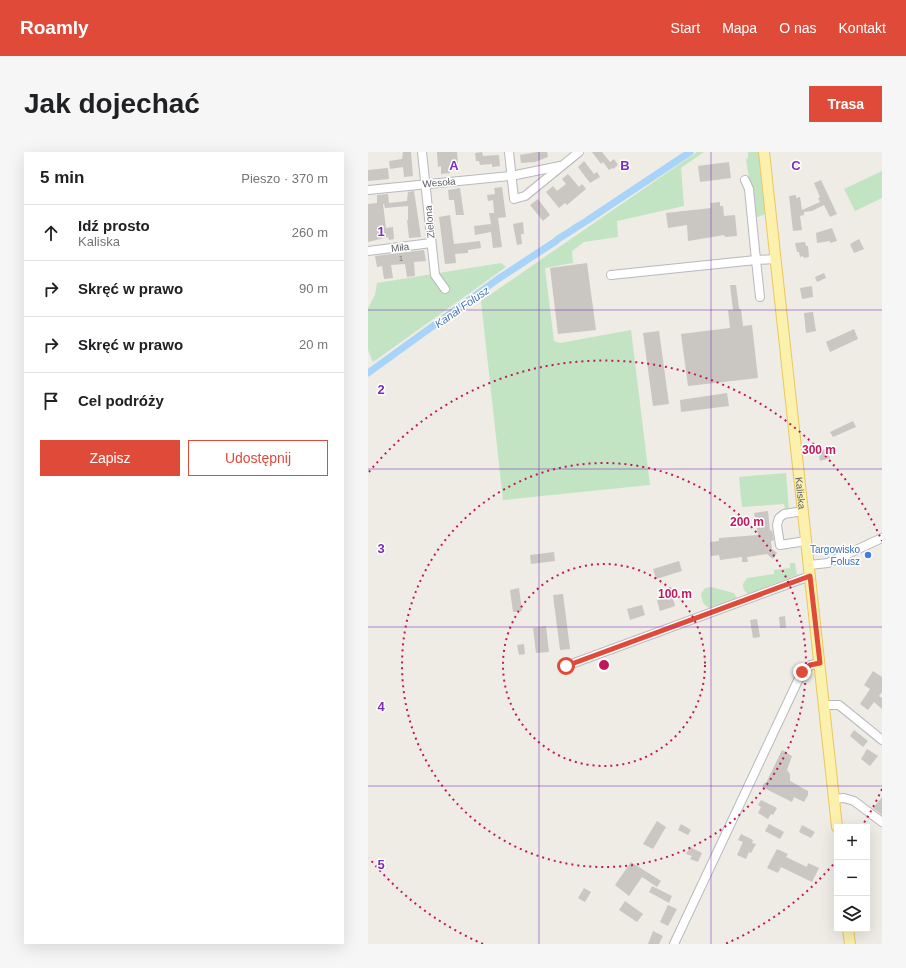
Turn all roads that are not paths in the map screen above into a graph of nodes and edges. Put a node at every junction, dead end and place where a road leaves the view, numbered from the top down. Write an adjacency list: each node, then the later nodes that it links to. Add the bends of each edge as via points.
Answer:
1 (422, 152): 8 (street, Zielona)
2 (509, 152): 6 (street)
3 (579, 152): 5 (street)
4 (764, 152): 12 (main road, Kaliska)
5 (560, 166): 6 (street, Wesoła); 6 (street, via 525,196 514,199)
6 (511, 176): 8 (street, Wesoła)
7 (745, 180): 13 (street, via 749,189)
8 (426, 183): 9 (street, Wesoła); 10 (street, Zielona)
9 (368, 190)
10 (431, 242): 11 (street, Miła); 15 (street, Zielona, via 435,275)
11 (368, 251)
12 (776, 259): 13 (street); 17 (main road, Kaliska)
13 (756, 260): 14 (street); 16 (street)
14 (611, 275)
15 (445, 289)
16 (760, 297)
17 (802, 511): 19 (main road, Kaliska); 19 (street, via 784,514 779,518 777,525 780,545)
18 (882, 538): 20 (street, via 828,563)
19 (806, 541): 20 (main road, Kaliska)
20 (809, 565): 21 (main road, Kaliska)
21 (810, 576): 22 (main road, Kaliska); 23 (street)
22 (820, 663): 24 (main road, Kaliska); 30 (street, via 810,665 802,672)
23 (566, 666)
24 (824, 705): 25 (street, via 839,705); 26 (main road, Kaliska)
25 (882, 740)
26 (834, 799): 27 (street, via 854,801); 28 (main road, Kaliska)
27 (882, 822)
28 (837, 824)
29 (848, 932): 31 (main road)
30 (674, 944)
31 (850, 944)

